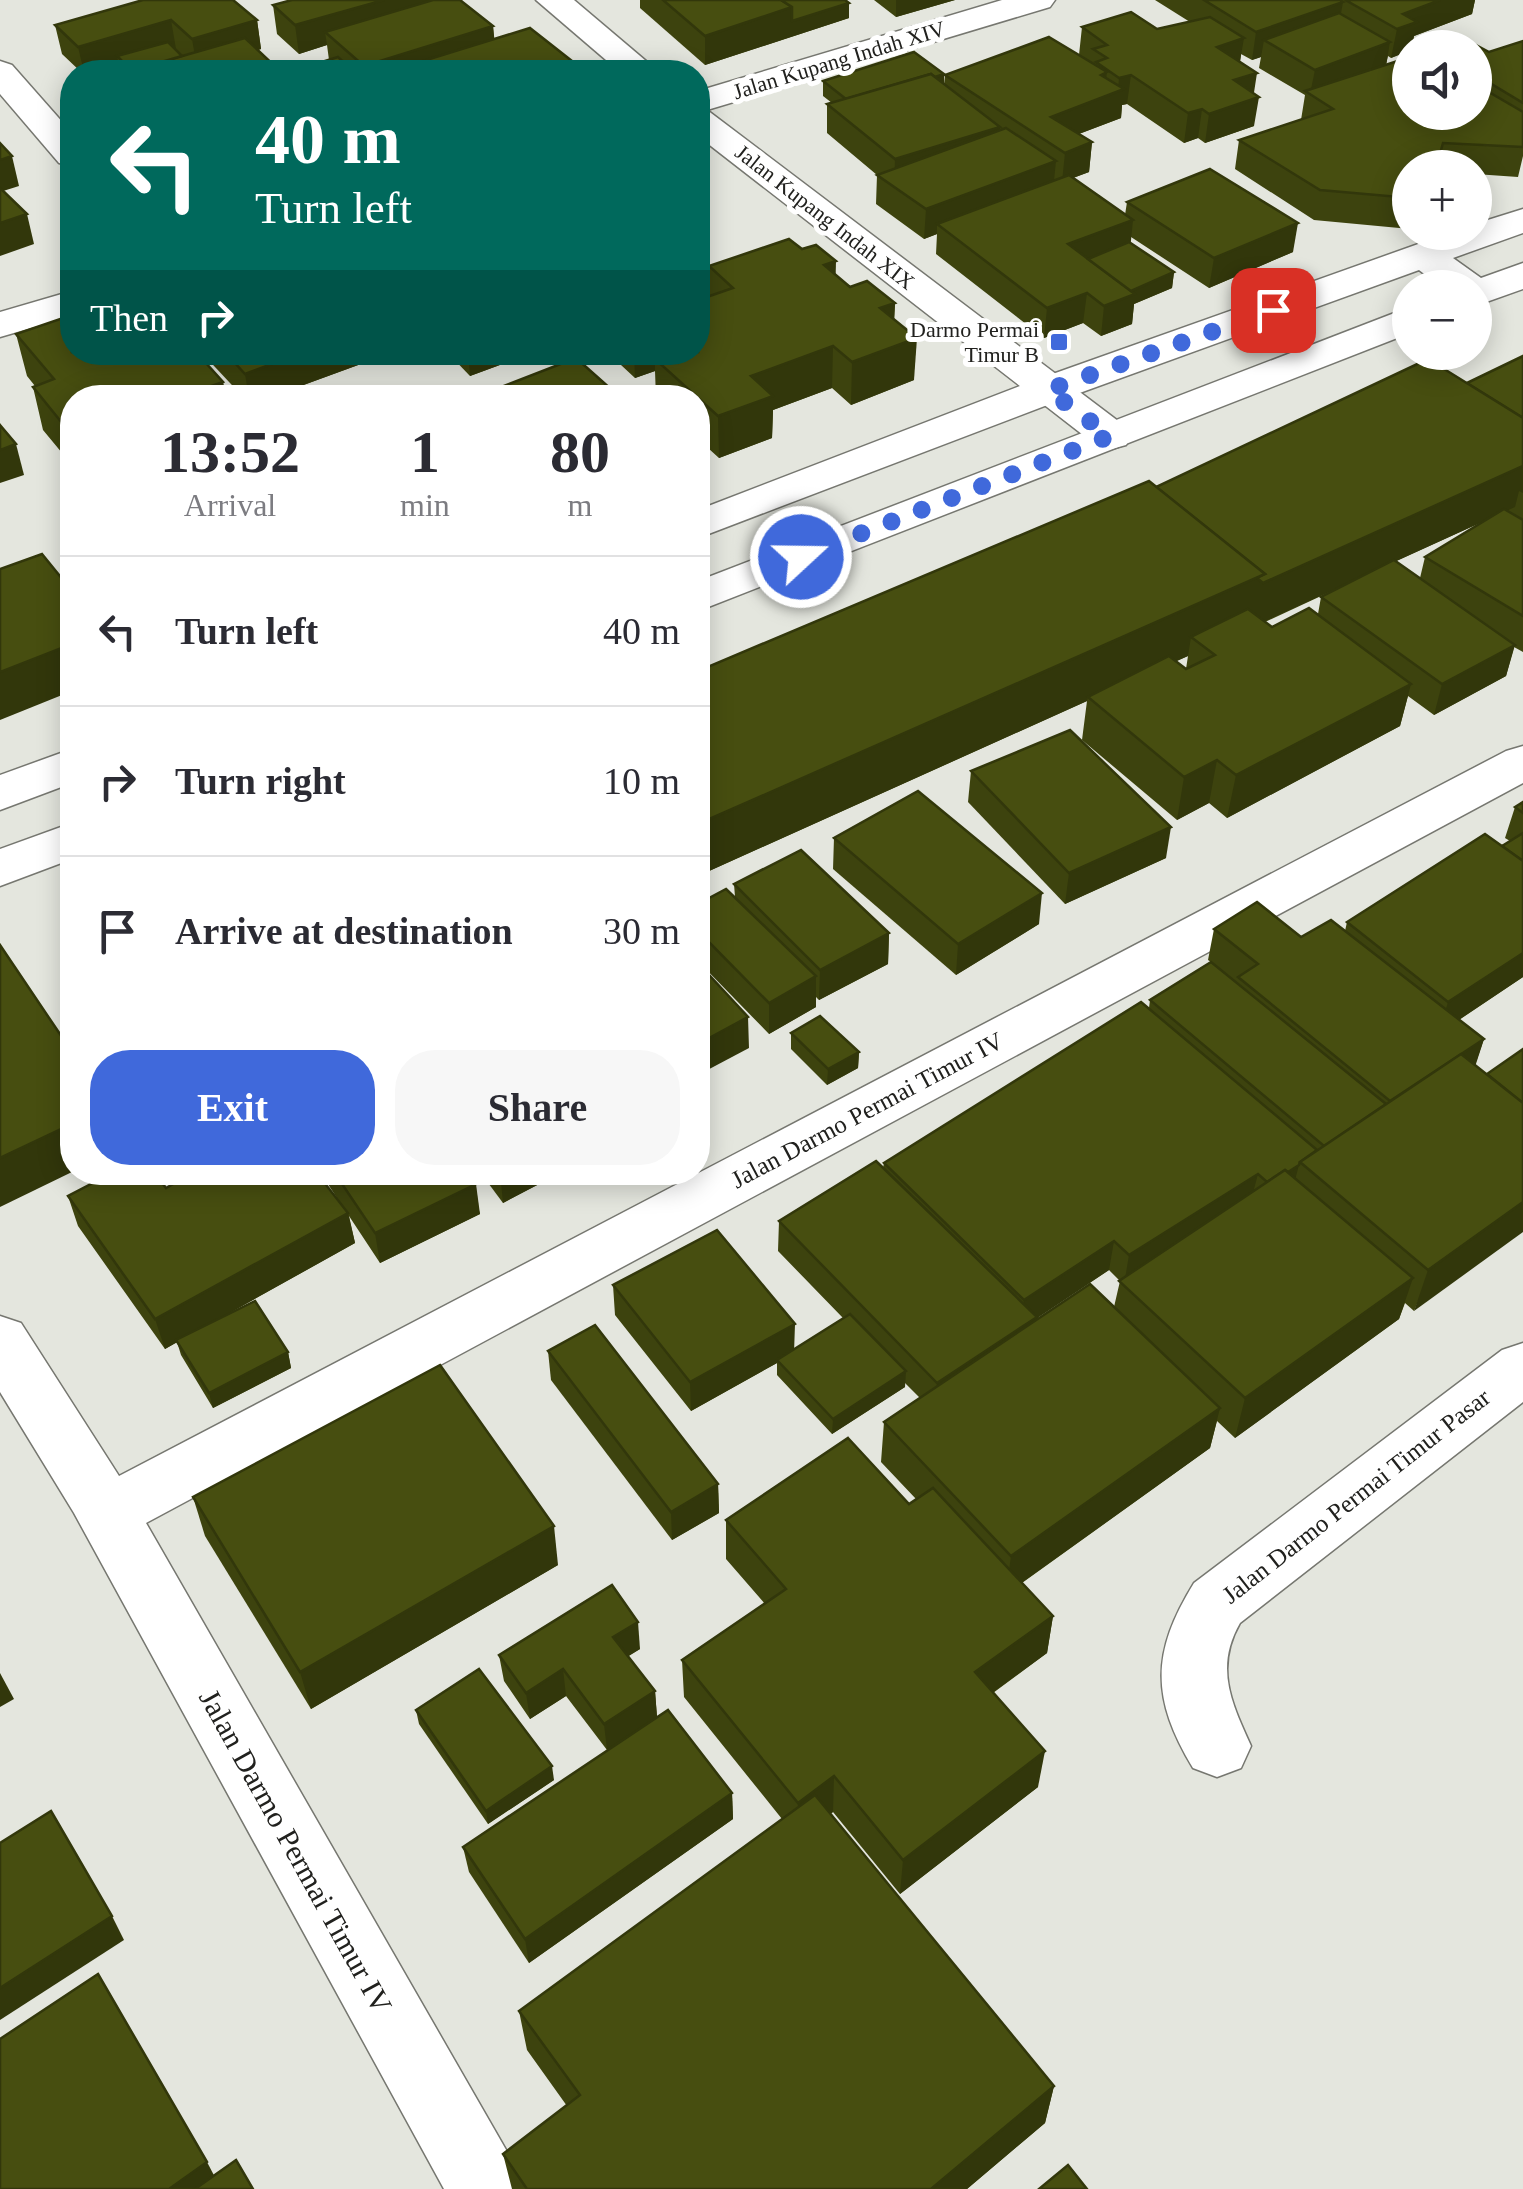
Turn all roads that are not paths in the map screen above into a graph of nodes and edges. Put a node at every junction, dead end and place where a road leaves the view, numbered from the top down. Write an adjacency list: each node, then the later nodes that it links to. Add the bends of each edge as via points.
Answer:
1 (554, 0): 3 (street)
2 (1038, 0): 5 (street, Jalan Kupang Indah XIV)
3 (626, 60)
4 (0, 72): 7 (street)
5 (710, 98)
6 (710, 128): 16 (street, Jalan Kupang Indah XIX)
7 (60, 142)
8 (1523, 220): 9 (street)
9 (1424, 256): 10 (street); 16 (street)
10 (1444, 270)
11 (1520, 279): 12 (street)
12 (1492, 286)
13 (60, 307): 14 (street)
14 (0, 325)
15 (1392, 326): 17 (street)
16 (1048, 390): 17 (street, Jalan Kupang Indah XIX); 18 (street)
17 (1110, 436): 19 (street)
18 (710, 520)
19 (710, 592)
20 (1523, 762): 27 (street, Jalan Darmo Permai Timur IV)
21 (60, 770): 22 (street)
22 (0, 793)
23 (60, 845): 24 (street)
24 (0, 868)
25 (0, 1340): 27 (street, Jalan Darmo Permai Timur IV)
26 (1523, 1368): 28 (street, Jalan Darmo Permai Timur Pasar, via 1217,1602 1202,1625 1190,1673 1202,1726)
27 (106, 1513): 29 (street, Jalan Darmo Permai Timur IV)
28 (1216, 1746)
29 (486, 2189)

